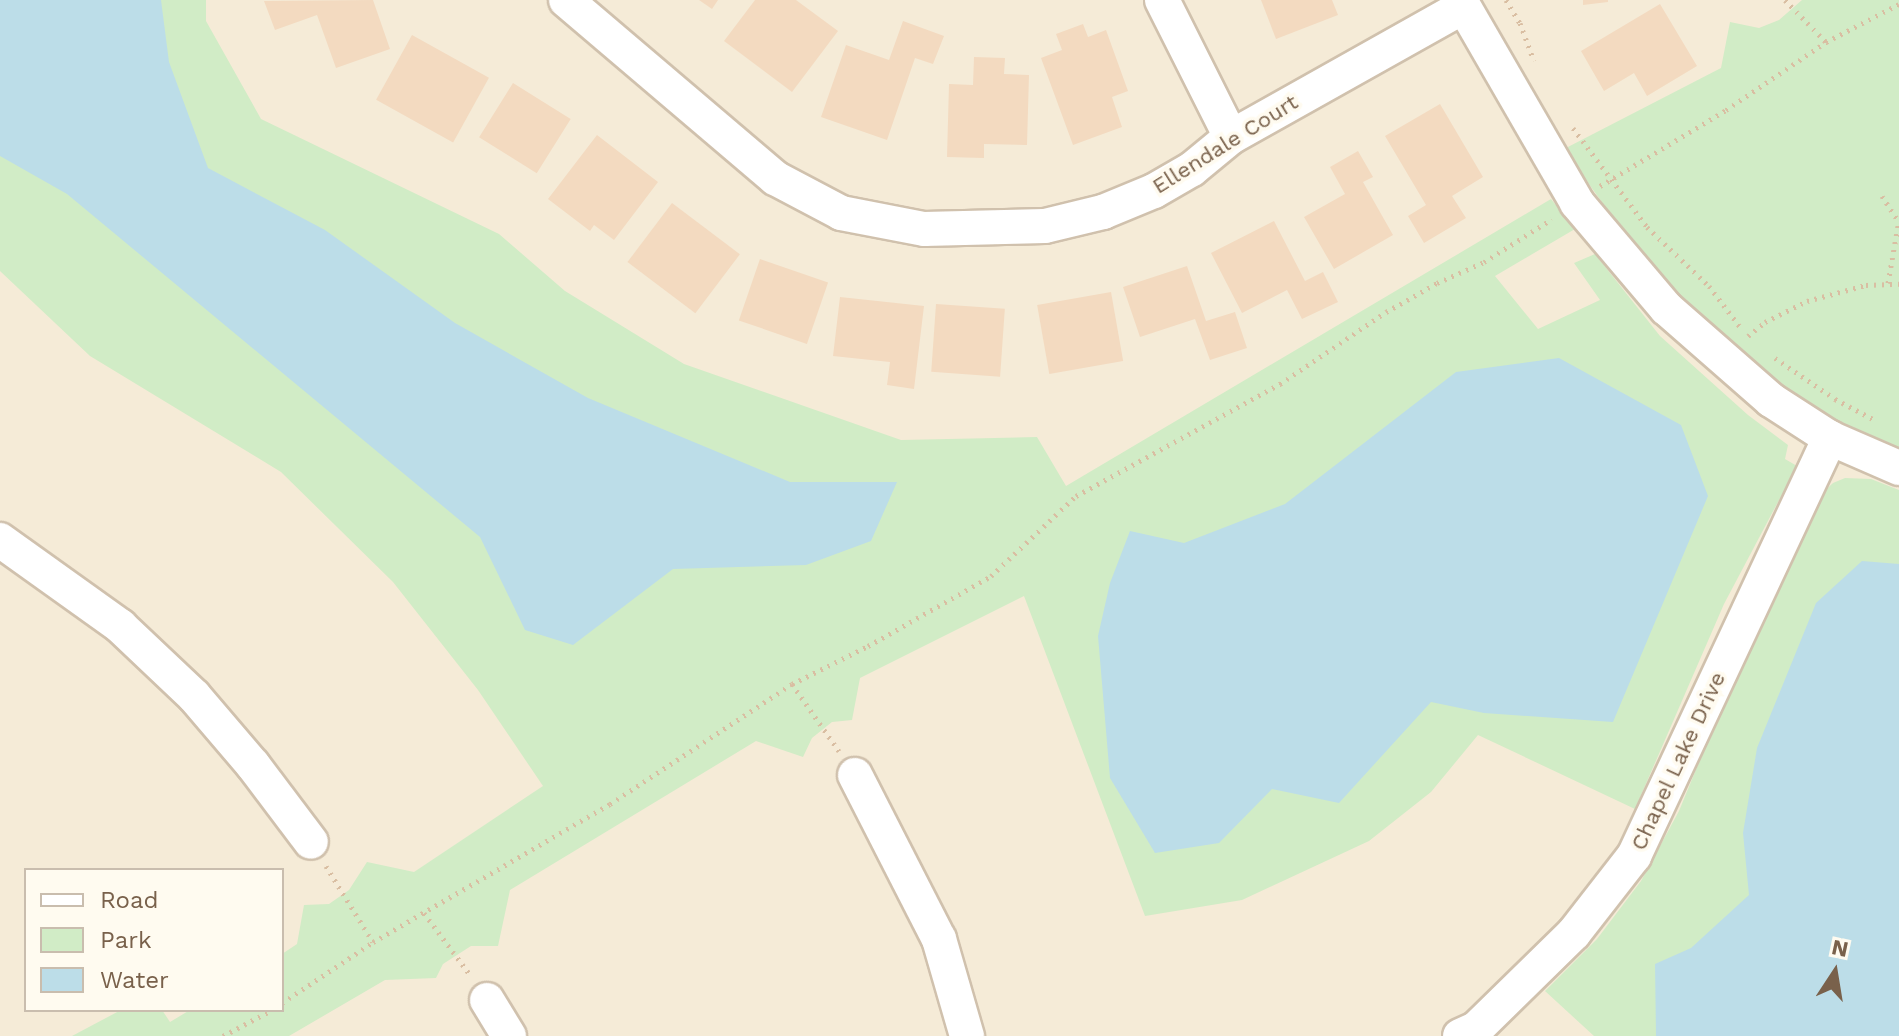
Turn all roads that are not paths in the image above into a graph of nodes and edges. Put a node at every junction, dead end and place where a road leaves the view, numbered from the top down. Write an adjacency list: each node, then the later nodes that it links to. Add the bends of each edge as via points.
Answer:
1 (566, 0): 4 (street, Ellendale Court, via 775,178 841,213 924,229 1045,226 1103,212 1154,191)
2 (1162, 0): 4 (street)
3 (1461, 3): 4 (street, Ellendale Court); 5 (street, via 1577,203 1666,308 1771,400)
4 (1231, 137)
5 (1830, 438): 6 (street); 13 (street, Chapel Lake Drive, via 1634,856 1574,933 1476,1029)
6 (1899, 468)
7 (0, 540): 9 (street, via 120,626 194,696)
8 (855, 775): 12 (street, via 939,939)
9 (311, 842)
10 (487, 1000): 11 (street)
11 (509, 1036)
12 (967, 1036)
13 (1460, 1036)

